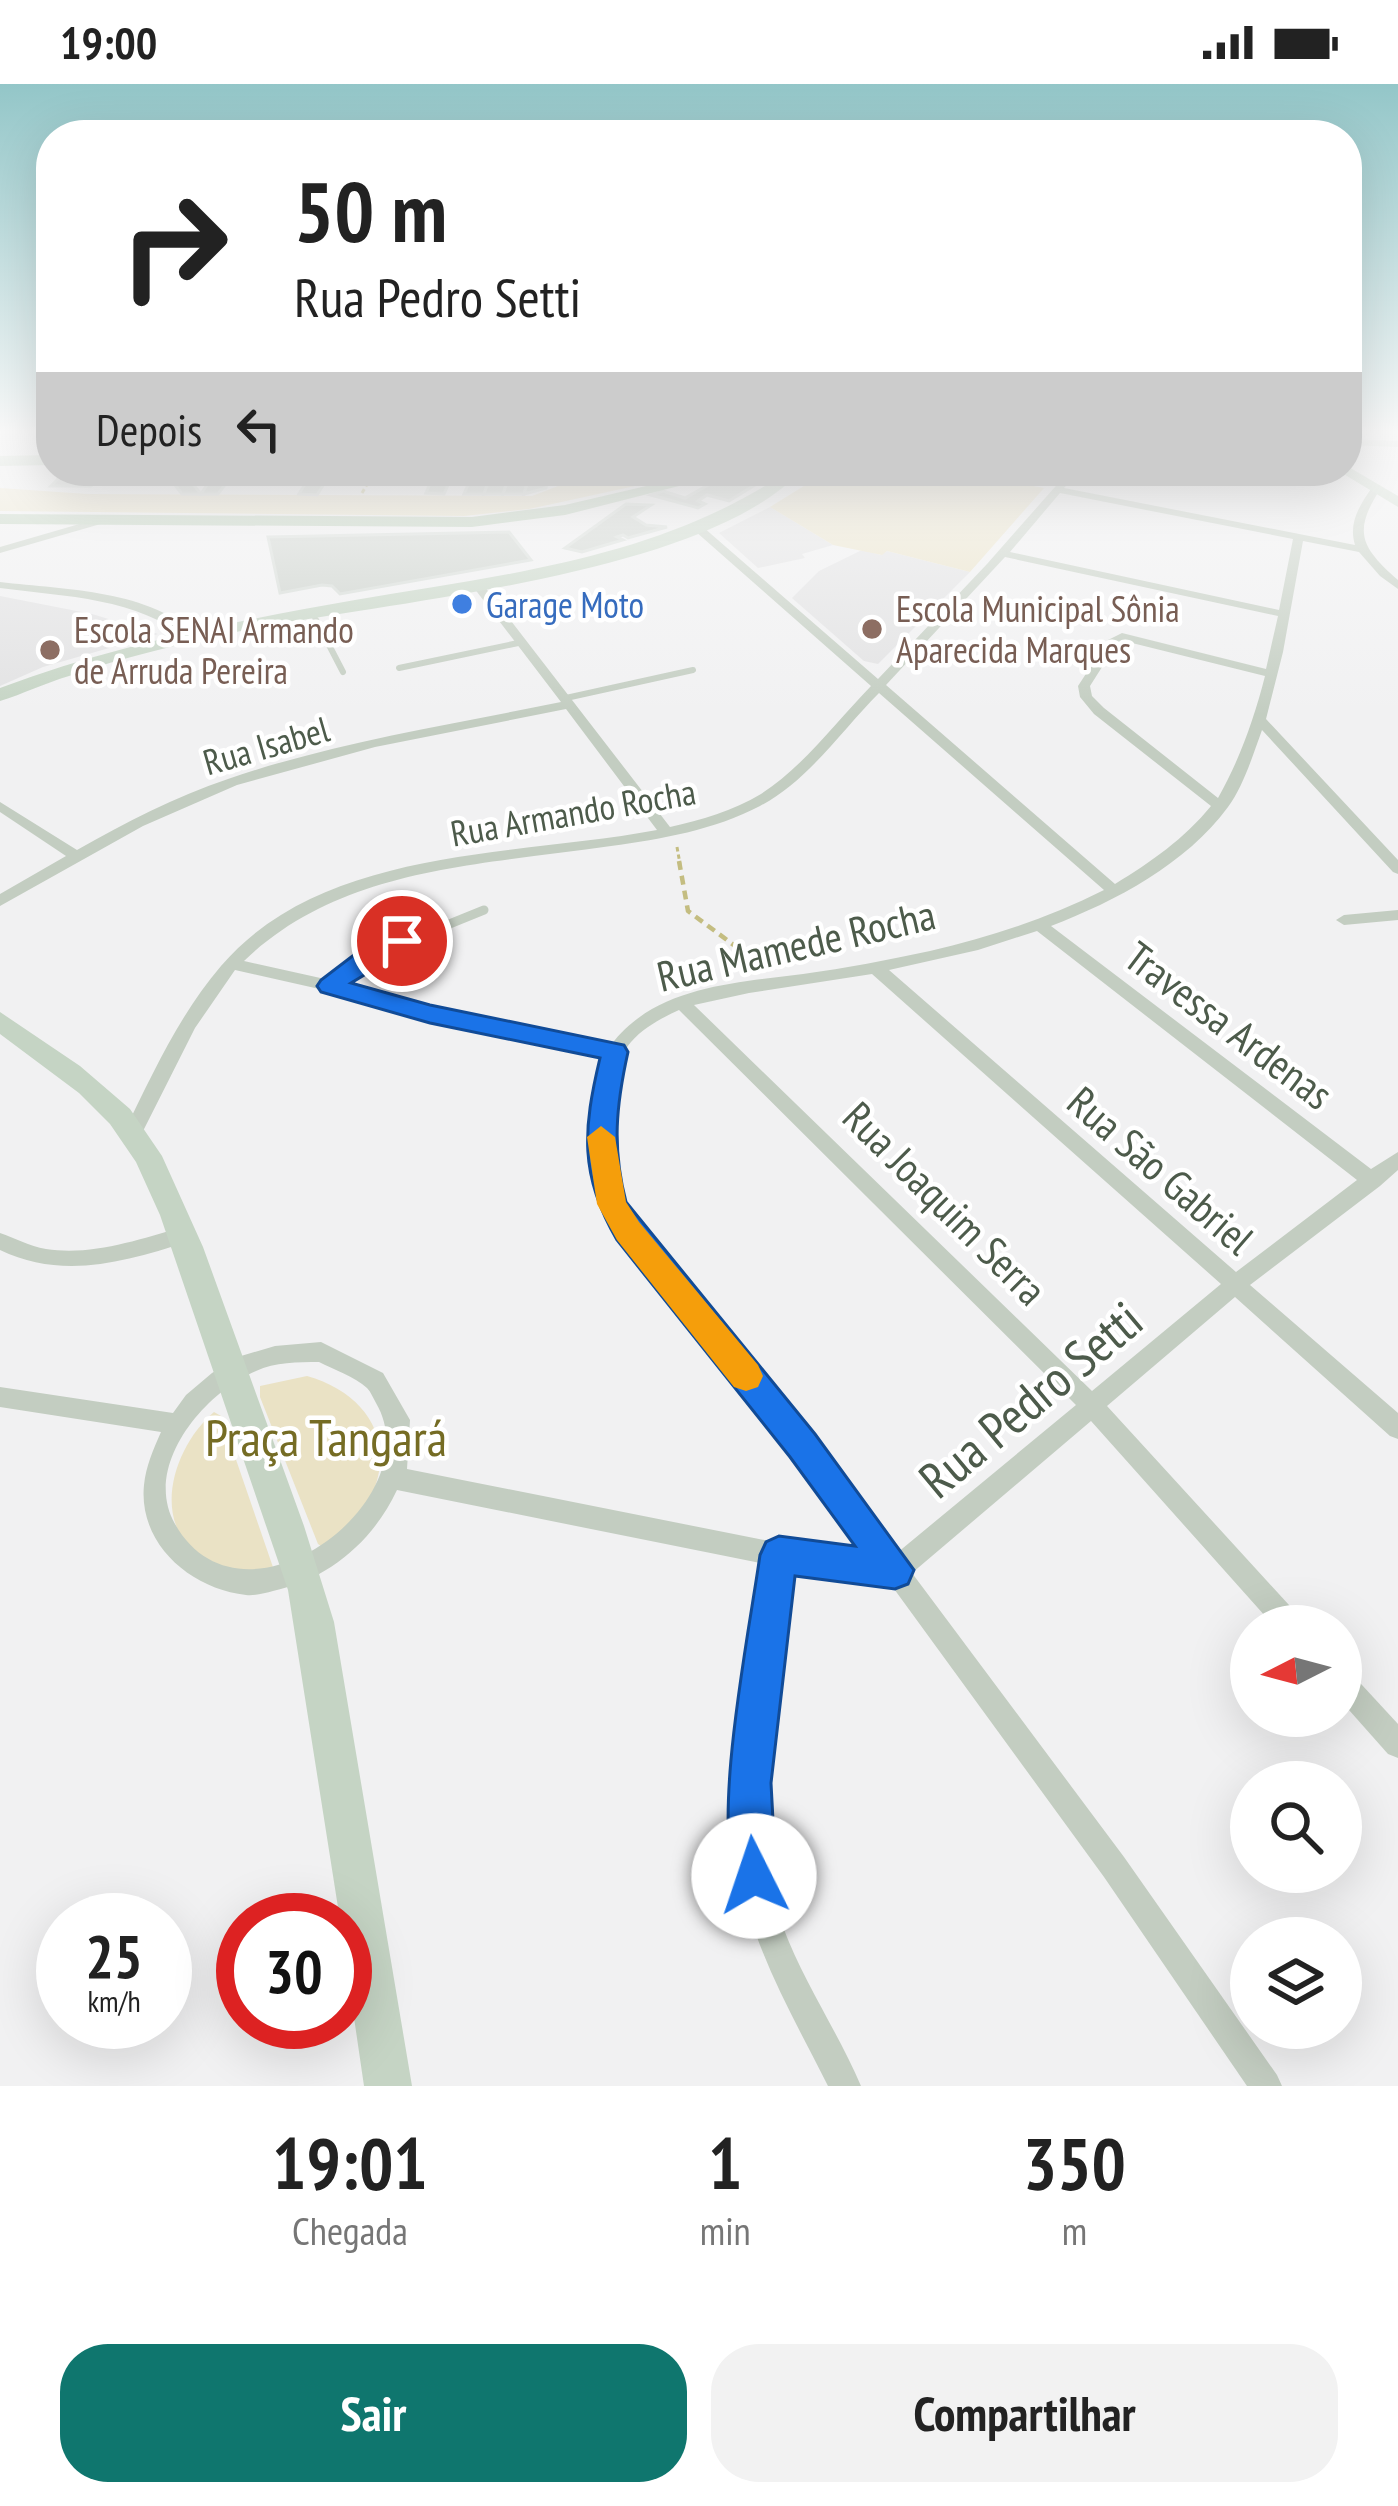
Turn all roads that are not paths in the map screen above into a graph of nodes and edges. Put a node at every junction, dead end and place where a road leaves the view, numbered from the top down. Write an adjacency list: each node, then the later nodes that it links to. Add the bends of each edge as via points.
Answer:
1 (78, 527): 9 (street)
2 (703, 527): 6 (main road)
3 (1024, 527): 10 (street, Rua Armando Rocha)
4 (1245, 527): 7 (street)
5 (1356, 527): 8 (street)
6 (699, 529): 12 (main road); 22 (street)
7 (1298, 538): 8 (street); 14 (street, Rua Mamede Rocha)
8 (1360, 549): 13 (street)
9 (0, 550)
10 (1001, 553): 14 (street); 22 (street, Rua Armando Rocha)
11 (0, 584): 16 (street, via 149,611)
12 (477, 584): 15 (main road); 17 (street)
13 (1398, 586)
14 (1282, 614): 21 (street, Rua Mamede Rocha)
15 (313, 615): 16 (main road); 20 (lane)
16 (195, 638): 23 (main road, via 98,660)
17 (523, 642): 18 (lane); 24 (street)
18 (399, 668)
19 (693, 670): 24 (lane)
20 (343, 672)
21 (1269, 673): 25 (street, Rua Mamede Rocha); 27 (street, via 1122,637 1084,686 1099,711)
22 (878, 686): 28 (street, Rua Armando Rocha, via 765,798); 31 (street)
23 (0, 695)
24 (568, 701): 28 (street); 29 (street, Rua Isabel, via 221,787)
25 (1259, 719): 27 (street, Rua Mamede Rocha); 30 (street)
26 (0, 806): 29 (street)
27 (1220, 806): 31 (street, Rua Mamede Rocha)
28 (671, 832): 37 (street, Rua Armando Rocha, via 381,878 290,918)
29 (78, 857): 32 (street, Rua Isabel)
30 (1398, 868)
31 (1116, 893): 36 (street, Rua Mamede Rocha)
32 (0, 901)
33 (484, 910): 39 (lane, via 368,957)
34 (1398, 914): 35 (street)
35 (1344, 920)
36 (1041, 926): 38 (street, Rua Mamede Rocha); 45 (street, Travessa Ardenas)
37 (231, 964): 39 (street); 43 (street, Rua Armando Rocha)
38 (876, 968): 40 (street, Rua Mamede Rocha); 48 (street, Rua São Gabriel)
39 (330, 986): 42 (street)
40 (682, 1003): 42 (street, Rua Mamede Rocha, via 628,1034); 51 (street, Rua Joaquim Serra)
41 (0, 1021): 43 (main road)
42 (615, 1052): 56 (street, via 600,1116 612,1204)
43 (133, 1132): 46 (main road)
44 (1398, 1159): 45 (street, Rua Pedro Setti)
45 (1373, 1181): 48 (street, Rua Pedro Setti)
46 (180, 1236): 47 (street, via 74,1260 33,1258); 49 (main road)
47 (0, 1241)
48 (1236, 1284): 51 (street, Rua Pedro Setti); 53 (street, Rua São Gabriel)
49 (230, 1374): 52 (street); 54 (street, via 285,1353 353,1361 395,1408); 57 (main road)
50 (0, 1397): 52 (street)
51 (1092, 1406): 56 (street, Rua Pedro Setti); 58 (street, Rua Joaquim Serra)
52 (176, 1424): 57 (street, via 153,1488 159,1526 179,1557 212,1577 254,1583)
53 (1398, 1428)
54 (394, 1478): 55 (street); 57 (street, via 340,1550)
55 (779, 1555): 56 (street); 62 (street, via 750,1783 754,1876 770,1929)
56 (895, 1570): 63 (street)
57 (303, 1571): 61 (main road)
58 (1272, 1605)
59 (1362, 1704): 60 (street)
60 (1398, 1744)
61 (388, 2086)
62 (845, 2086)
63 (1266, 2086)

